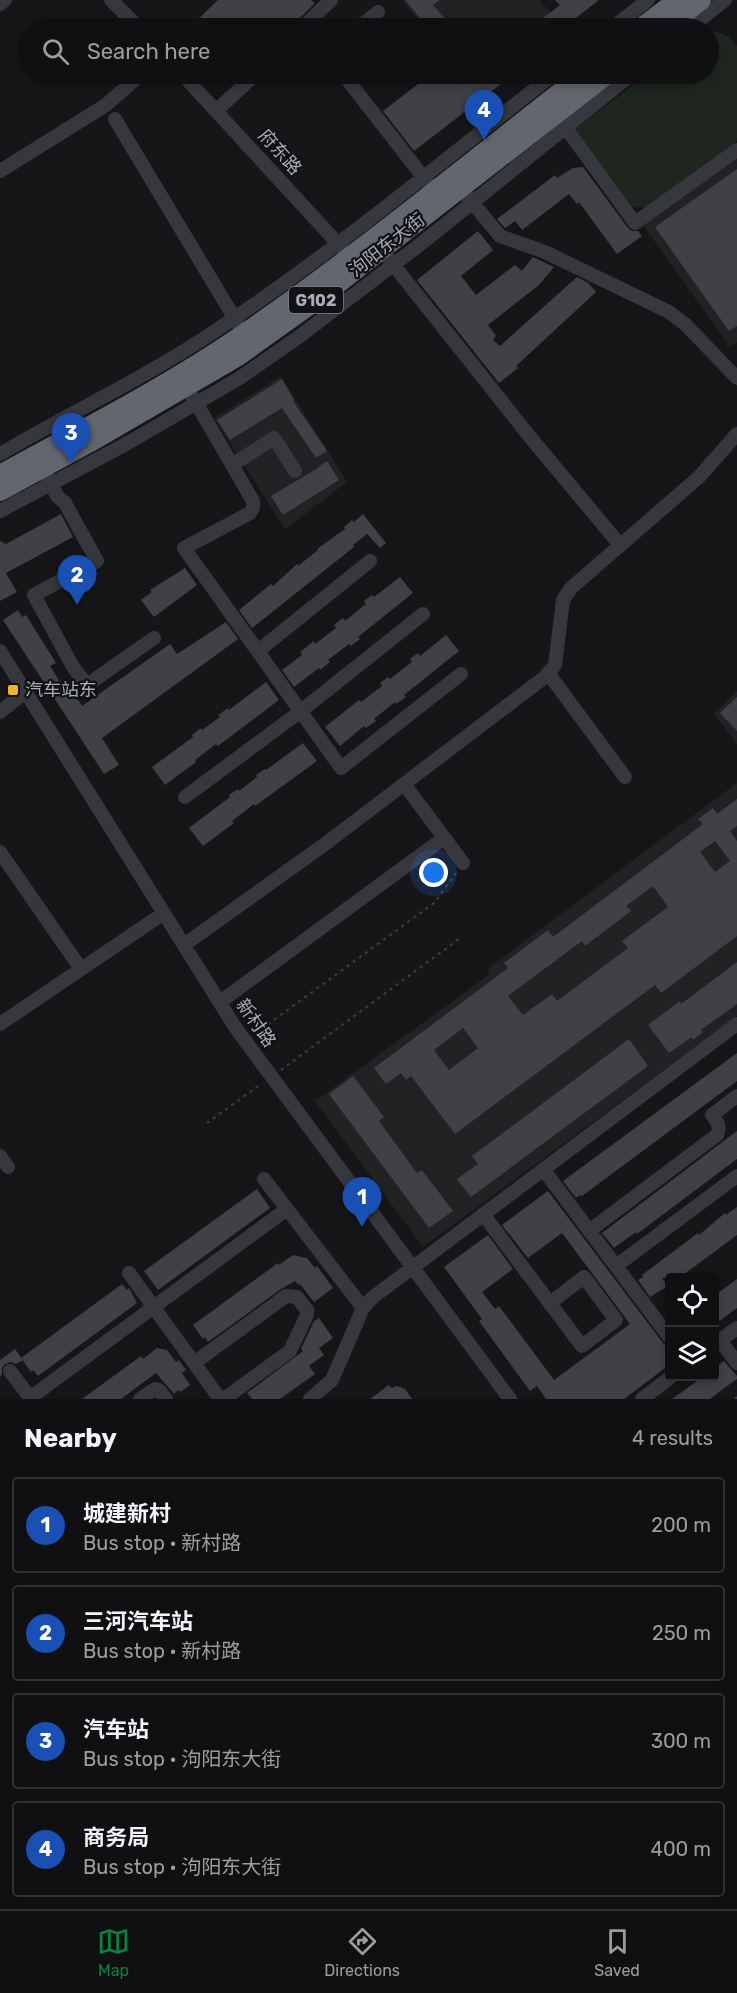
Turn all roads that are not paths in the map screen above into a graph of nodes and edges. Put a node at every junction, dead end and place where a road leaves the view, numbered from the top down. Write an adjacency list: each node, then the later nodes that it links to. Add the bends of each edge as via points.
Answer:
1 (5, 0): 8 (street)
2 (111, 0): 10 (street)
3 (331, 0): 11 (street)
4 (648, 0): 13 (street)
5 (678, 0): 14 (highway)
6 (701, 0): 15 (highway)
7 (725, 0): 16 (street)
8 (0, 4)
9 (378, 12): 12 (street)
10 (129, 18)
11 (312, 18)
12 (370, 18)
13 (625, 18)
14 (654, 18)
15 (678, 18)
16 (702, 18)
17 (130, 84): 29 (street, via 106,105)
18 (192, 84): 25 (street, 府东路)
19 (245, 84): 25 (street)
20 (351, 84): 30 (street)
21 (543, 84): 30 (street)
22 (570, 84): 30 (highway, 泃阳东大街 / G102)
23 (597, 84): 27 (highway, 泃阳东大街 / G102)
24 (616, 84): 27 (street)
25 (218, 110): 32 (street, 府东路)
26 (115, 119): 34 (street)
27 (560, 120): 28 (street, via 634,223); 31 (highway, 泃阳东大街 / G102)
28 (737, 150)
29 (0, 171)
30 (428, 184): 32 (highway, 泃阳东大街 / G102)
31 (466, 195): 33 (highway, 泃阳东大街 / G102); 35 (street, via 500,236 554,256 669,312)
32 (343, 250): 34 (highway, 泃阳东大街 / G102)
33 (387, 257): 36 (highway, 泃阳东大街 / G102, via 268,335); 45 (street)
34 (239, 326): 38 (street); 41 (highway, 泃阳东大街 / G102, via 151,391)
35 (737, 378)
36 (191, 395): 39 (street); 42 (highway, 泃阳东大街 / G102)
37 (737, 434): 45 (street, via 699,477)
38 (1, 450)
39 (231, 465): 40 (street, via 274,438); 50 (street, via 253,501 253,508 184,548)
40 (295, 471)
41 (0, 475)
42 (47, 476): 43 (highway, 泃阳东大街 / G102); 44 (street); 48 (street, via 97,561 34,595 73,667 87,686)
43 (0, 491)
44 (0, 511)
45 (620, 545): 51 (street, via 562,600 555,665)
46 (370, 561): 50 (street)
47 (423, 614): 54 (street)
48 (154, 638)
49 (0, 651): 53 (street, 新村路)
50 (258, 651): 54 (street)
51 (548, 673): 56 (street); 57 (street)
52 (461, 674): 54 (street, via 341,768)
53 (26, 691): 55 (street); 62 (street, 新村路)
54 (301, 711): 58 (street)
55 (0, 712)
56 (625, 777)
57 (404, 784): 59 (street); 63 (street)
58 (185, 797)
59 (444, 838): 61 (street); 65 (street)
60 (0, 852): 64 (street)
61 (463, 863)
62 (164, 913): 63 (street, 新村路); 64 (street)
63 (184, 945): 65 (street, 新村路)
64 (81, 969): 66 (street)
65 (220, 1002): 76 (street, 新村路)
66 (0, 1024)
67 (737, 1024): 69 (street)
68 (737, 1096): 74 (street, via 712,1115 717,1122 717,1135)
69 (543, 1169): 73 (street); 74 (street)
70 (737, 1176): 75 (street)
71 (264, 1179): 72 (street)
72 (287, 1209): 79 (street); 80 (street)
73 (483, 1214): 76 (street); 78 (street)
74 (589, 1231): 75 (street)
75 (615, 1266): 82 (street)
76 (412, 1267): 80 (street); 94 (street, 新村路)
77 (129, 1273): 79 (street)
78 (550, 1302): 78 (street, via 582,1346 616,1320 584,1277)
79 (154, 1308): 85 (street); 89 (street)
80 (363, 1308): 93 (street, via 332,1380)
81 (737, 1328): 83 (street)
82 (665, 1333)
83 (719, 1342)
84 (719, 1345): 86 (street)
85 (194, 1363): 92 (street); 92 (street, via 286,1296 297,1297 307,1316 293,1348)
86 (737, 1363)
87 (10, 1371): 89 (street)
88 (667, 1381): 95 (street)
89 (31, 1399)
90 (140, 1399): 91 (street, via 155,1389)
91 (166, 1399)
92 (222, 1399)
93 (310, 1399)
94 (510, 1399)
95 (642, 1399)

